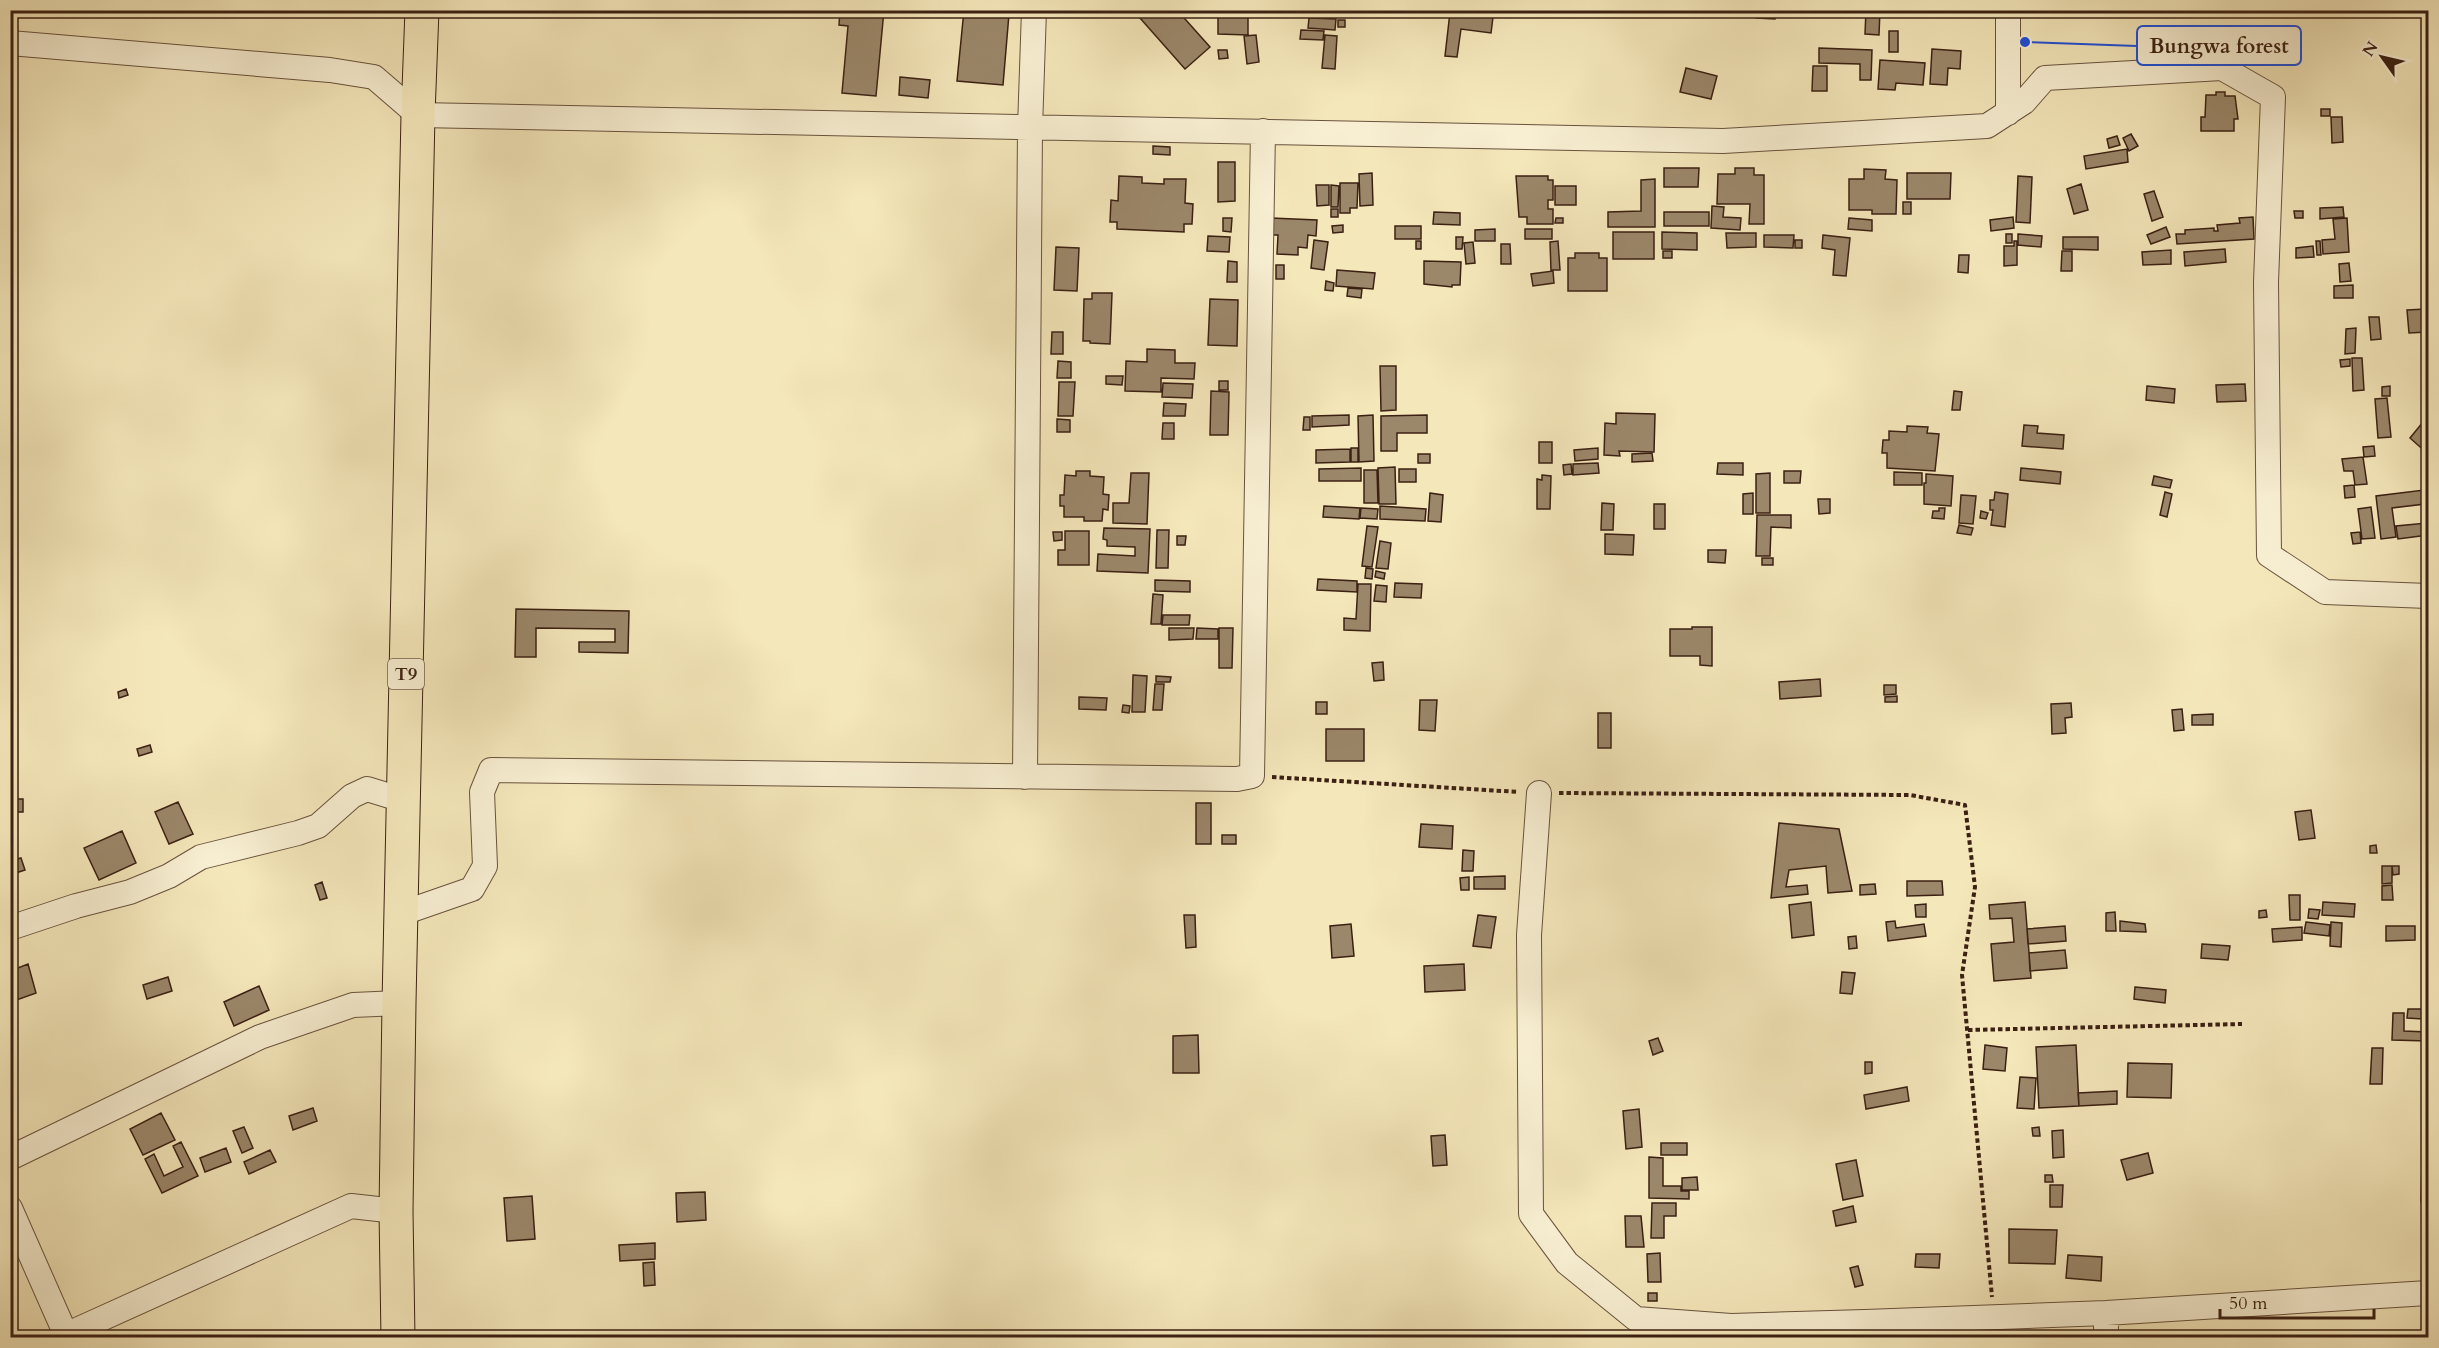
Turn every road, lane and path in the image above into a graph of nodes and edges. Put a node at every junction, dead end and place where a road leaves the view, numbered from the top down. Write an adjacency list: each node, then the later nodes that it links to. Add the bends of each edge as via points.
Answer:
1 (422, 10): 6 (highway, T9)
2 (1034, 10): 7 (street)
3 (2008, 10): 5 (street)
4 (10, 43): 6 (street, via 374,77)
5 (2008, 113): 8 (street, via 1987,126 1723,141); 9 (street, via 2046,78 2074,76 2222,68 2273,97 2266,282 2269,555 2325,592)
6 (418, 115): 7 (street); 13 (highway, T9)
7 (1030, 128): 8 (street); 10 (street)
8 (1263, 131): 10 (street, via 1252,776)
9 (2428, 596)
10 (1025, 777): 14 (street, via 491,770 482,792 485,866 472,889)
11 (1539, 793): 24 (street, via 1529,935 1531,1214 1567,1263 1636,1319 1731,1326)
12 (1829, 795): 18 (path, via 1910,795 1965,805 1974,886 1962,975)
13 (403, 800): 14 (highway, T9); 15 (street, via 367,789 352,796 318,825 298,833 201,857 130,892)
14 (400, 914): 16 (highway, T9)
15 (10, 928)
16 (399, 1003): 19 (street, via 353,1005 260,1037); 21 (highway, T9)
17 (2242, 1024): 18 (path)
18 (1968, 1030): 24 (path)
19 (10, 1158)
20 (10, 1208): 25 (street)
21 (396, 1211): 25 (street, via 351,1206); 26 (highway, T9)
22 (2428, 1293): 23 (street)
23 (2106, 1314): 24 (street); 27 (street)
24 (1994, 1316)
25 (63, 1336)
26 (398, 1338)
27 (2106, 1338)

